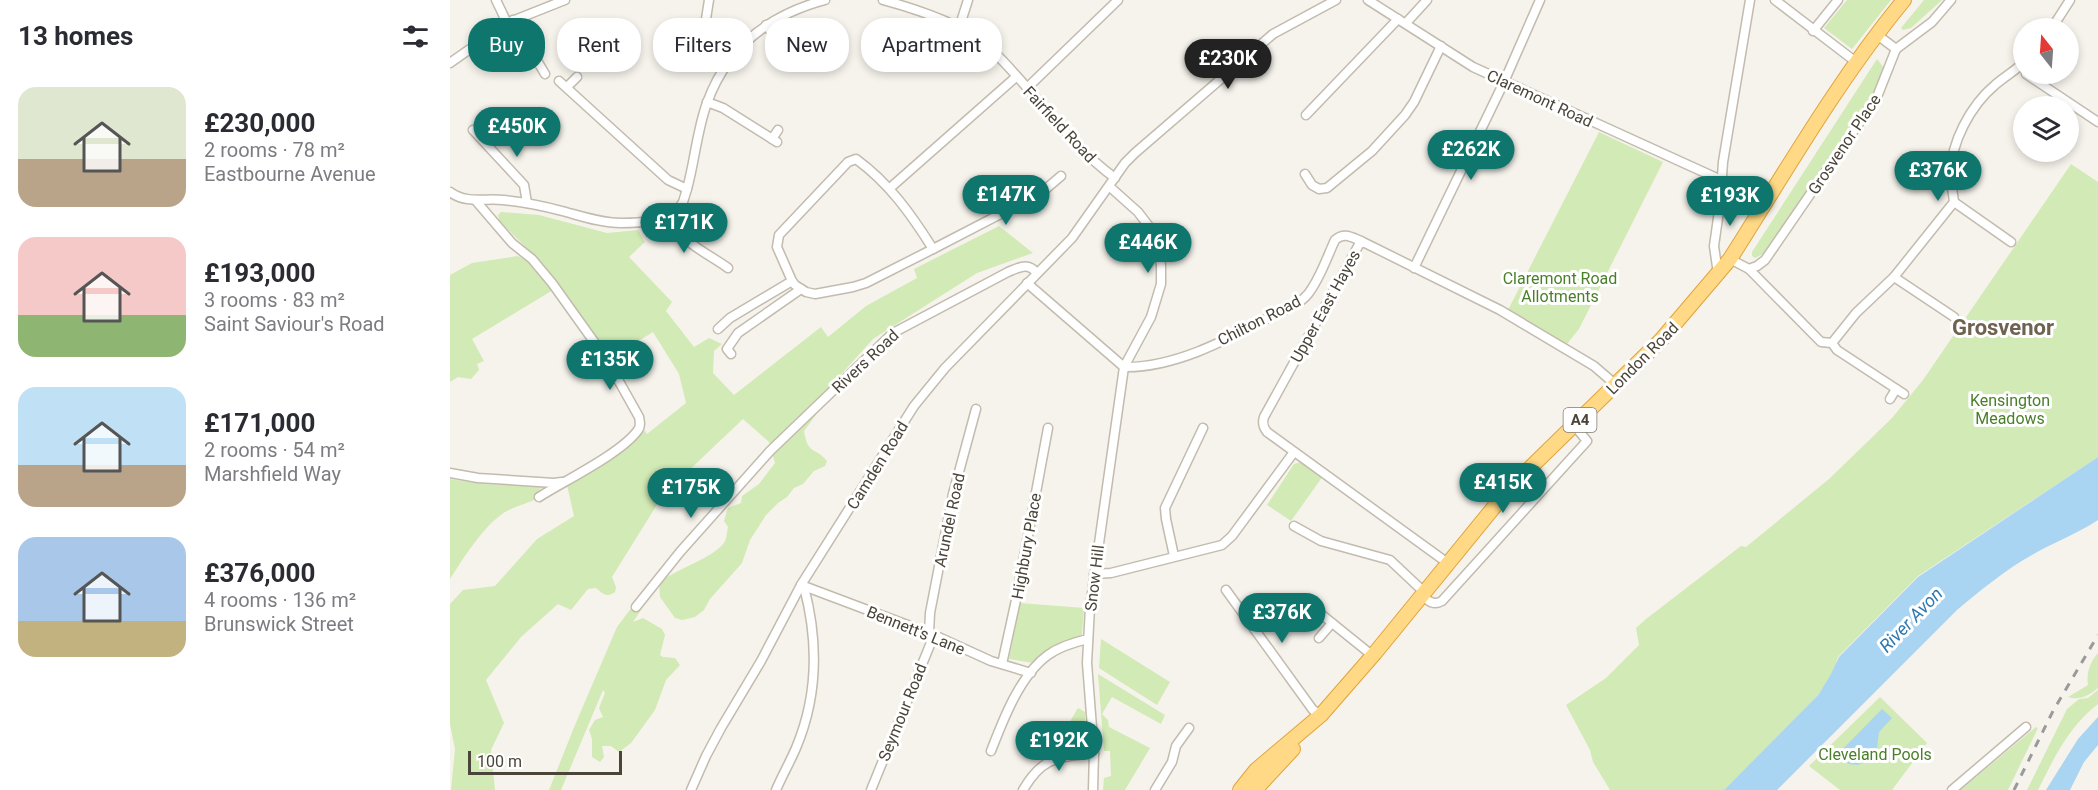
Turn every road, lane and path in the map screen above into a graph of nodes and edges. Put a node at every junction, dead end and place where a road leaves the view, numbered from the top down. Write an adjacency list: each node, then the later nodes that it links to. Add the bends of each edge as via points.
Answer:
1 (496, 0): 19 (street)
2 (565, 0): 20 (street)
3 (709, 0): 21 (street)
4 (825, 0): 18 (street)
5 (968, 0): 24 (street)
6 (1118, 0): 43 (street)
7 (1335, 0): 51 (street, Camden Road, via 1273,34 1135,153)
8 (1368, 0): 26 (street, Claremont Road)
9 (1426, 0): 26 (street)
10 (1540, 0): 40 (street)
11 (1750, 0): 52 (street)
12 (1774, 0): 28 (street)
13 (1838, 0): 28 (street)
14 (1904, 0): 29 (highway, London Road / A4)
15 (1951, 0): 31 (street, via 1932,22)
16 (2070, 0): 25 (street)
17 (888, 1): 23 (street, Fairfield Road)
18 (813, 2): 22 (street)
19 (507, 18)
20 (520, 18)
21 (706, 18)
22 (778, 18)
23 (933, 18)
24 (962, 18)
25 (2058, 18)
26 (1402, 21): 30 (street, Claremont Road); 45 (street)
27 (765, 26): 44 (street, via 730,59)
28 (1813, 31): 34 (street)
29 (1876, 34): 31 (street); 34 (highway, London Road / A4)
30 (1441, 46): 40 (street, Claremont Road); 49 (street, via 1414,102 1372,152 1327,189 1312,185)
31 (1896, 50): 67 (street, Grosvenor Place, via 1877,97 1765,260)
32 (468, 51): 35 (street)
33 (1002, 62): 38 (street, Fairfield Road)
34 (1856, 62): 64 (highway, London Road / A4)
35 (450, 63)
36 (2013, 75): 58 (street, via 1993,87 1972,111 1959,136 1951,168)
37 (577, 77): 42 (street)
38 (1016, 77): 43 (street, Fairfield Road); 54 (street)
39 (559, 81): 42 (street)
40 (1504, 82): 52 (street, Claremont Road); 66 (street)
41 (2044, 84): 46 (street)
42 (567, 87): 55 (street, via 668,180)
43 (1027, 88): 51 (street, Fairfield Road, via 1085,152)
44 (707, 102): 48 (street, via 774,140); 55 (street)
45 (1306, 115)
46 (2098, 122)
47 (473, 130): 59 (street, via 524,184)
48 (778, 130)
49 (1305, 174)
50 (1061, 176): 63 (street, via 1041,193)
51 (1115, 178): 53 (street, Camden Road)
52 (1721, 180): 69 (street, via 1714,250)
53 (1110, 187): 68 (street, Camden Road, via 1072,238); 78 (street, via 1151,229 1161,266 1161,284 1151,317)
54 (890, 188): 63 (street); 71 (street, via 856,159 848,162 779,235 777,247)
55 (687, 189): 60 (street, via 679,209)
56 (450, 192): 57 (street)
57 (476, 201): 59 (street); 87 (street, via 552,284 607,360 641,423 615,451)
58 (1954, 202): 62 (street); 70 (street)
59 (527, 203): 60 (street, via 598,221 620,223)
60 (669, 217): 65 (street, via 680,236)
61 (1361, 241): 66 (street, Upper East Hayes); 78 (street, Chilton Road, via 1346,235 1335,240 1314,284 1297,303 1189,354 1149,366); 85 (street, Upper East Hayes, via 1262,422 1267,432)
62 (2011, 242)
63 (933, 249): 73 (street, via 866,283 815,294)
64 (1730, 259): 67 (street); 69 (highway, London Road / A4)
65 (728, 267)
66 (1414, 268): 79 (street, Upper East Hayes, via 1500,310 1594,366)
67 (1749, 269): 76 (street, via 1821,342)
68 (1037, 273): 72 (street, Camden Road); 96 (street, Rivers Road, via 1027,265 1008,272 898,330 770,451)
69 (1718, 275): 79 (highway, London Road / A4)
70 (1894, 277): 74 (street); 76 (street, via 1856,313)
71 (792, 281): 73 (street); 75 (street)
72 (1027, 283): 78 (street); 93 (street, Camden Road, via 914,406)
73 (801, 289): 77 (street, via 738,333 727,349)
74 (1954, 317)
75 (718, 329)
76 (1832, 343): 80 (street, via 1900,391)
77 (731, 354)
78 (1124, 367): 92 (street, Snow Hill)
79 (1616, 385): 82 (highway, London Road / A4)
80 (1890, 399)
81 (976, 409): 99 (street, Arundel Road, via 953,494 930,613)
82 (1574, 425): 91 (highway, London Road / A4, via 1499,501); 95 (street, via 1587,441 1442,601 1431,603)
83 (1048, 428): 103 (street, Highbury Place)
84 (1203, 428): 90 (street, via 1165,508)
85 (1294, 452): 90 (street, via 1222,545); 91 (street, Upper East Hayes)
86 (450, 473): 87 (street, via 478,478)
87 (565, 481): 88 (street)
88 (539, 497)
89 (1294, 526): 95 (street, via 1321,541 1390,560)
90 (1174, 556): 92 (street)
91 (1449, 564): 95 (highway, London Road / A4)
92 (1094, 574): 101 (street, Snow Hill)
93 (802, 586): 99 (street, Bennett's Lane); 110 (street, Camden Road, via 706,756); 111 (street, via 813,645 813,690 796,746)
94 (1226, 590): 105 (street, via 1313,710)
95 (1423, 593): 102 (highway, London Road / A4)
96 (636, 606)
97 (1316, 610): 98 (street)
98 (1332, 623): 100 (street); 102 (street)
99 (931, 634): 103 (street, Bennett's Lane); 112 (street, Seymour Road)
100 (1319, 638)
101 (1088, 639): 104 (street, via 1048,655); 109 (street, Snow Hill)
102 (1373, 656): 105 (highway, London Road / A4)
103 (1002, 664): 104 (street, Bennett's Lane)
104 (1031, 673): 108 (street, via 1006,712)
105 (1321, 715): 116 (highway, London Road / A4, via 1256,770); 117 (highway, London Road / A4)
106 (2026, 727): 118 (street)
107 (1189, 728): 115 (street)
108 (991, 751)
109 (1094, 753): 113 (street, via 1045,764 1033,772); 114 (street, Snow Hill)
110 (691, 790)
111 (776, 790)
112 (871, 790)
113 (1023, 790)
114 (1093, 790)
115 (1155, 790)
116 (1240, 790)
117 (1256, 790)
118 (1952, 790)

